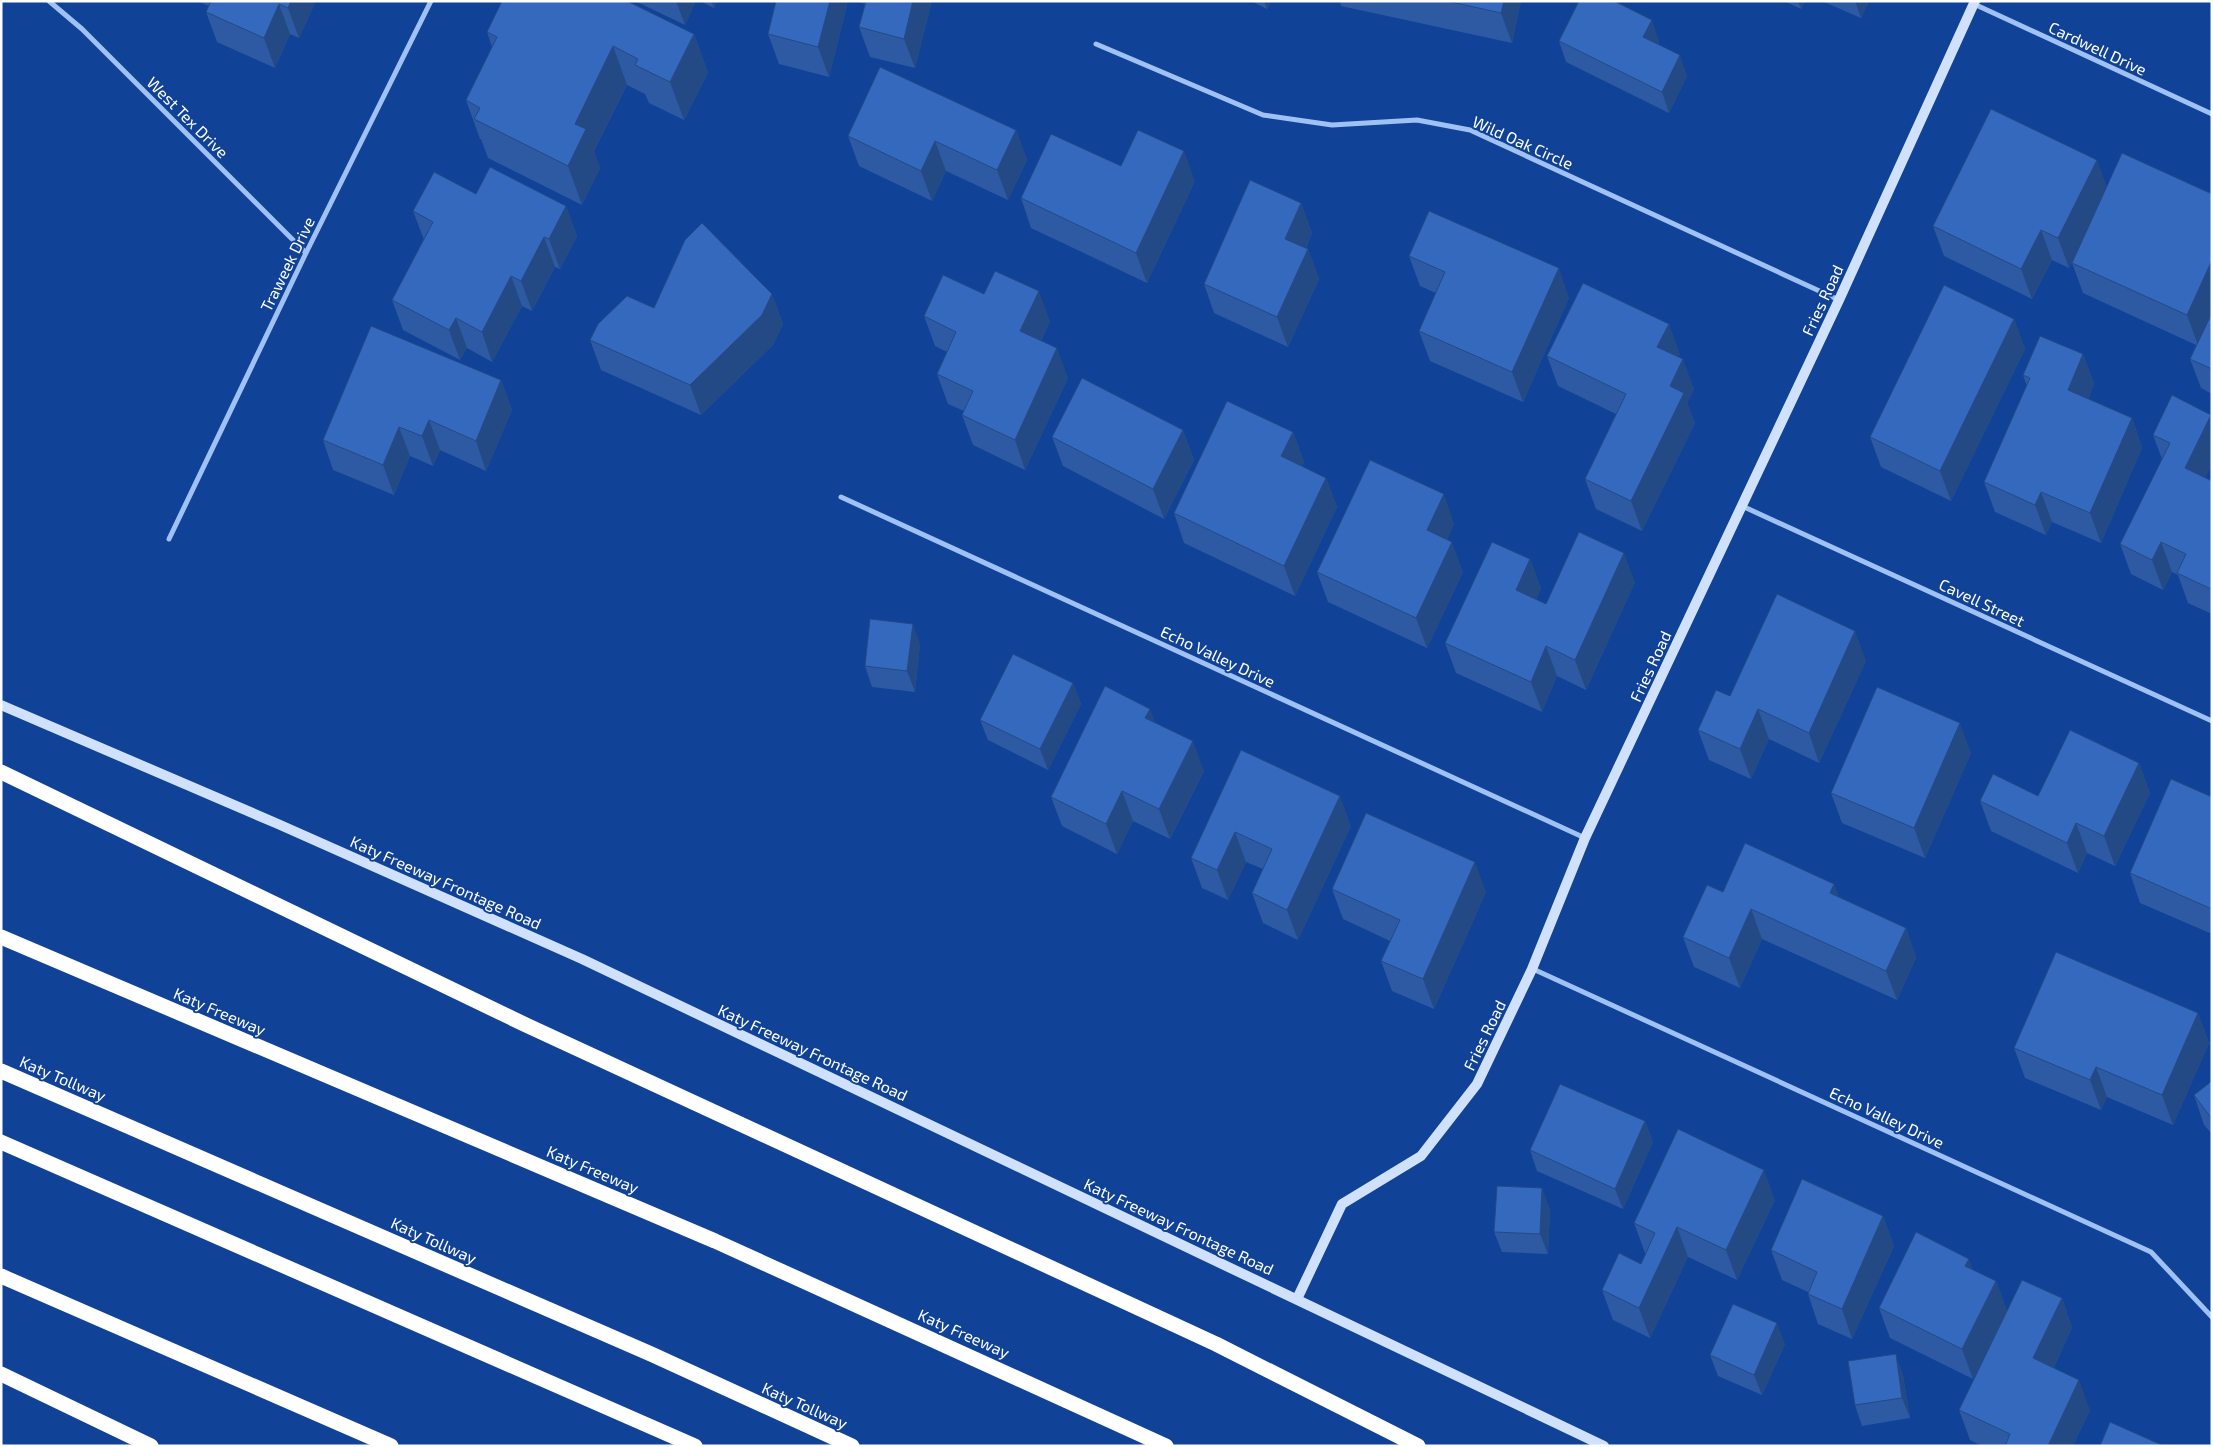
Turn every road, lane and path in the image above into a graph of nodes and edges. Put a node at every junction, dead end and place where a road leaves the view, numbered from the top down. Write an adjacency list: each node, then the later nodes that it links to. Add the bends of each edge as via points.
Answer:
1 (49, 1): 6 (street, West Tex Drive, via 82,29)
2 (431, 1): 6 (street, Traweek Drive)
3 (1974, 3): 5 (street, Cardwell Drive); 7 (main road, Fries Road)
4 (1096, 44): 7 (street, Wild Oak Circle, via 1263,116 1332,125 1417,120 1470,130)
5 (2212, 114)
6 (306, 253): 10 (street, Traweek Drive)
7 (1839, 300): 9 (main road, Fries Road)
8 (841, 497): 14 (street, Echo Valley Drive)
9 (1742, 506): 12 (street, Cavell Street); 14 (main road, Fries Road)
10 (168, 539)
11 (1, 705): 20 (main road, Katy Freeway Frontage Road, via 582,959)
12 (2212, 721)
13 (1, 772): 28 (highway, via 535,1029 1216,1344)
14 (1585, 838): 16 (main road, Fries Road)
15 (1, 937): 27 (highway, Katy Freeway, via 715,1241)
16 (1532, 968): 20 (main road, Fries Road, via 1477,1084 1421,1156 1342,1204); 21 (street, Echo Valley Drive, via 2151,1252)
17 (1, 1071): 26 (highway, Katy Tollway, via 642,1350)
18 (1, 1142): 25 (highway)
19 (1, 1276): 24 (highway)
20 (1297, 1299): 29 (main road, Katy Freeway Frontage Road)
21 (2212, 1317)
22 (1, 1374): 23 (highway)
23 (151, 1446)
24 (391, 1446)
25 (694, 1446)
26 (852, 1446)
27 (1166, 1446)
28 (1418, 1446)
29 (1604, 1446)

